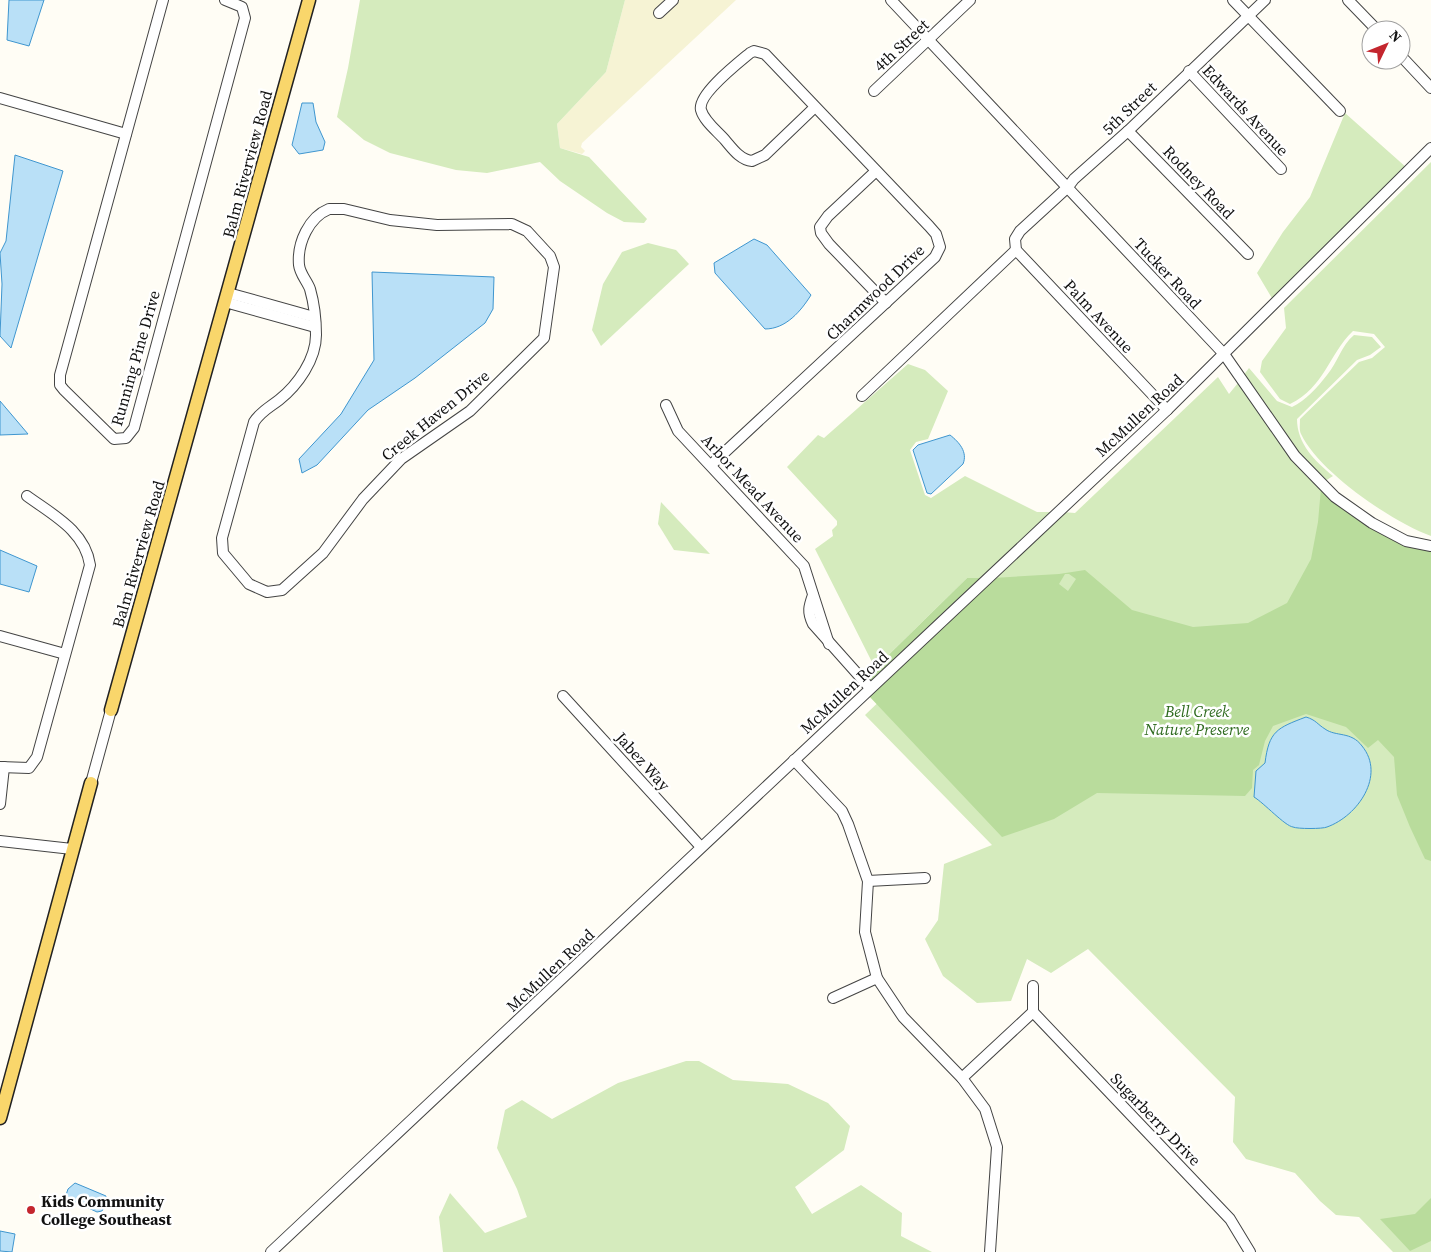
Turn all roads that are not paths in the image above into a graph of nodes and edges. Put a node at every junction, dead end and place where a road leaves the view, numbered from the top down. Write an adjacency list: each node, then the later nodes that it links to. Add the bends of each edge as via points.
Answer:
1 (163, 0): 22 (street, Running Pine Drive)
2 (225, 0): 22 (street, Running Pine Drive, via 242,8 245,18 134,428 121,440 109,437 64,390 60,376)
3 (309, 0): 29 (main road, Balm Riverview Road)
4 (673, 0): 10 (street)
5 (891, 0): 13 (street, Tucker Road)
6 (970, 0): 13 (street, 4th Street)
7 (1233, 0): 11 (street)
8 (1265, 0): 11 (street, 5th Street)
9 (1348, 0): 12 (street)
10 (660, 12)
11 (1248, 16): 15 (street, 5th Street); 20 (street)
12 (1367, 20)
13 (928, 39): 17 (street, 4th Street); 26 (street, Tucker Road)
14 (1411, 67): 16 (street)
15 (1189, 71): 21 (street, 5th Street); 24 (street, Edwards Avenue)
16 (1431, 88)
17 (874, 90)
18 (0, 98): 22 (street)
19 (815, 107): 19 (street, Charmwood Drive, via 770,58 754,51 705,94 700,103 706,120 741,157 752,161 765,155); 25 (street, Charmwood Drive)
20 (1340, 112)
21 (1128, 131): 26 (street, 5th Street); 28 (street, Rodney Road)
22 (126, 134)
23 (1431, 148): 32 (street, McMullen Road)
24 (1282, 169)
25 (876, 171): 30 (street, Charmwood Drive, via 936,234 940,247 935,257); 30 (street, via 820,227 829,244)
26 (1068, 187): 27 (street, 5th Street, via 1020,231); 32 (street, Tucker Road)
27 (1016, 245): 33 (street, 5th Street); 35 (street, Palm Avenue)
28 (1248, 254)
29 (227, 298): 31 (street); 45 (main road, Balm Riverview Road)
30 (886, 304): 36 (street, Charmwood Drive)
31 (315, 322): 31 (street, Creek Haven Drive, via 314,347 305,369 289,392 262,411 254,422 222,538 223,553 228,561 249,584 267,592 282,590 290,584 323,553 363,499 401,459 470,411 538,346 546,330 554,267 550,256 527,231 512,224 437,225 329,209 309,224 299,256 300,270 311,292)
32 (1224, 354): 35 (street, McMullen Road); 38 (street, Tucker Road, via 1295,456 1335,497 1372,523 1406,541)
33 (862, 396)
34 (666, 405): 36 (street, Arbor Mead Avenue, via 678,431)
35 (1168, 410): 43 (street, McMullen Road)
36 (711, 465): 39 (street, Arbor Mead Avenue, via 799,560)
37 (26, 496): 42 (street, via 77,535 88,551 90,565)
38 (1431, 546)
39 (813, 595): 41 (street, Arbor Mead Avenue, via 826,616); 41 (street, Arbor Mead Avenue, via 808,614)
40 (0, 636): 42 (street)
41 (829, 644): 43 (street, Arbor Mead Avenue)
42 (65, 654): 47 (street, via 37,757 29,768)
43 (870, 688): 46 (street, McMullen Road)
44 (563, 696): 51 (street, Jabez Way)
45 (111, 710): 48 (street, Balm Riverview Road)
46 (794, 760): 51 (street, McMullen Road); 54 (street, via 842,811)
47 (2, 767): 49 (street)
48 (91, 783): 52 (main road, Balm Riverview Road)
49 (0, 804)
50 (0, 842): 52 (street)
51 (701, 847): 61 (street, McMullen Road)
52 (72, 849): 60 (main road, Balm Riverview Road)
53 (925, 878): 54 (street)
54 (868, 881): 55 (street, via 865,932)
55 (877, 978): 57 (street); 59 (street, via 903,1017)
56 (1033, 986): 58 (street)
57 (832, 998)
58 (1033, 1012): 59 (street); 63 (street, Sugarberry Drive, via 1230,1219)
59 (962, 1078): 62 (street, via 985,1109 997,1147)
60 (0, 1118)
61 (271, 1252)
62 (990, 1252)
63 (1250, 1252)

